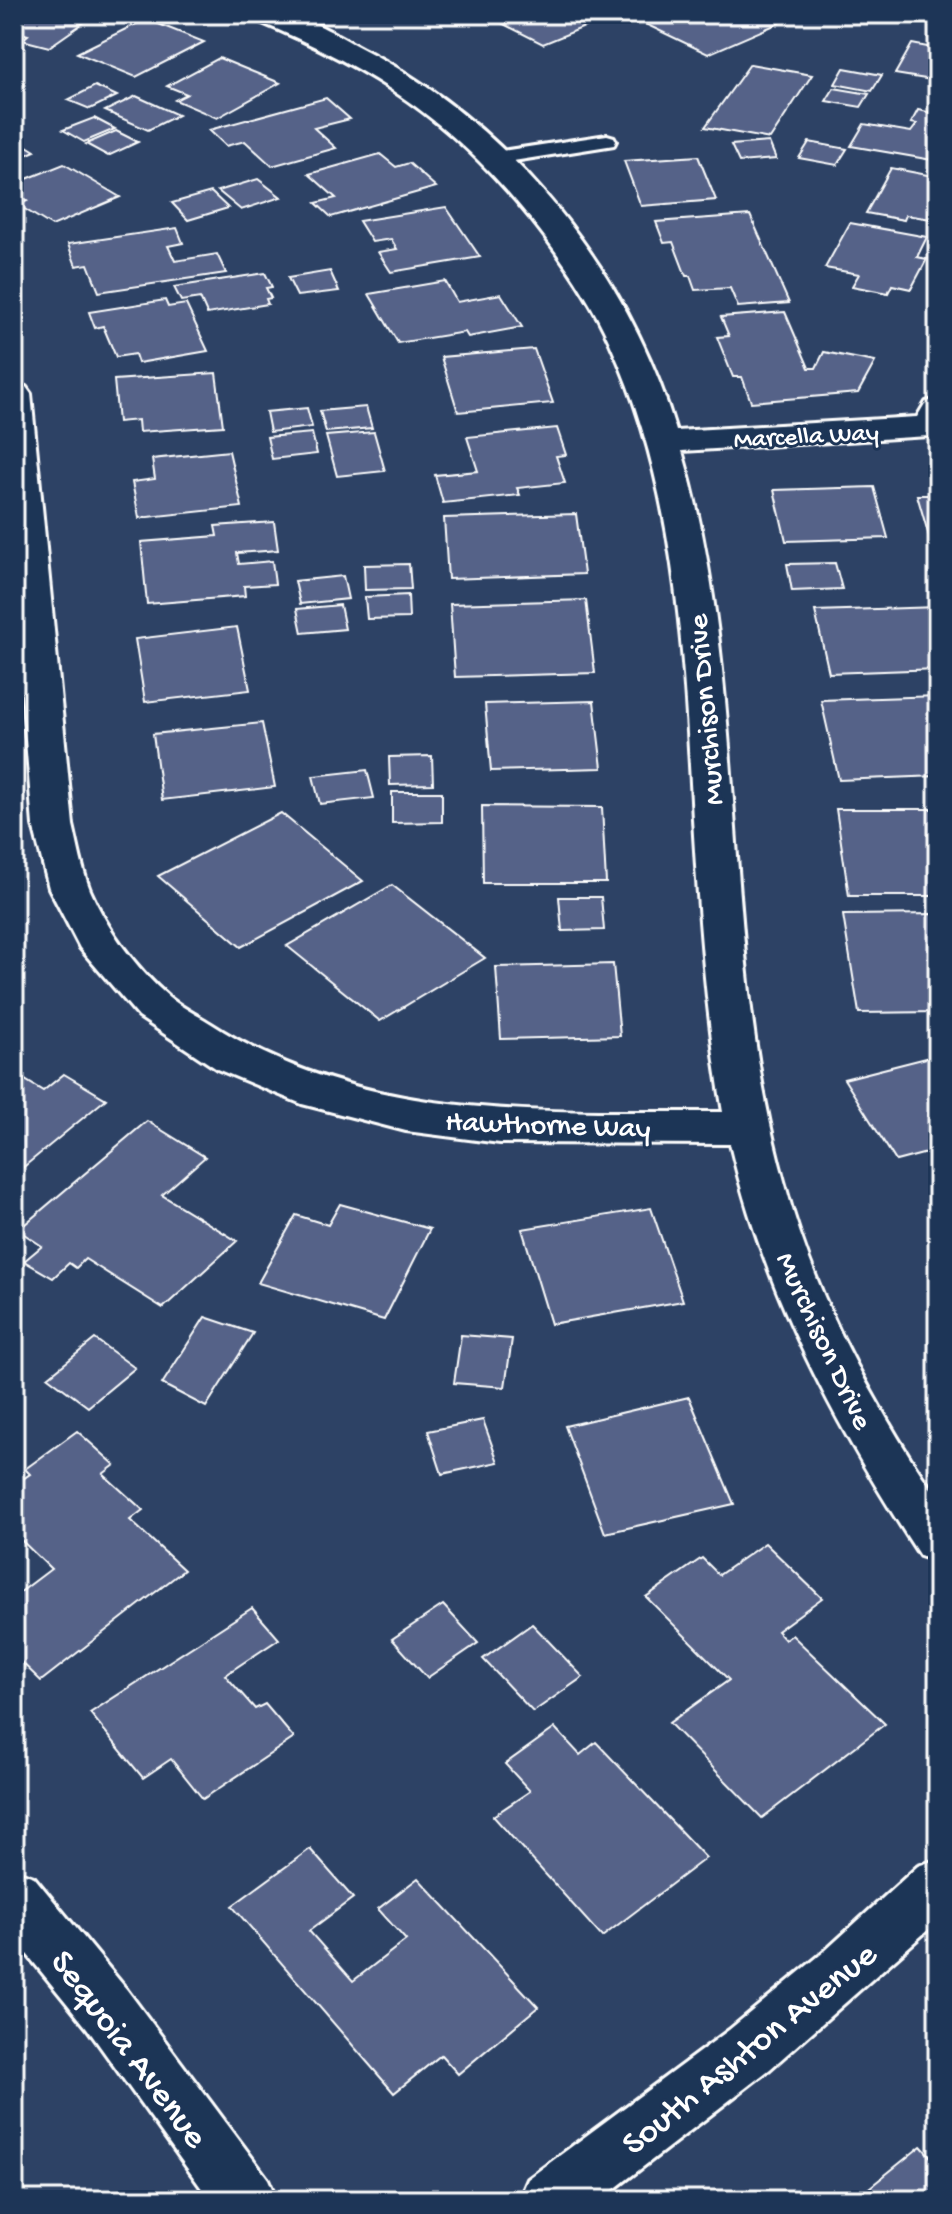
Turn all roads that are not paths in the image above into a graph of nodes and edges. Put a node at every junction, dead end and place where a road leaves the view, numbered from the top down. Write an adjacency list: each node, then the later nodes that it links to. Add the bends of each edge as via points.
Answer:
1 (265, 14): 3 (street, Murchison Drive, via 418,92)
2 (607, 141): 3 (lane)
3 (495, 158): 6 (street, Murchison Drive, via 566,241 607,305 638,368)
4 (14, 394): 7 (street, Hawthorne Way, via 53,825 69,888 101,948 154,1007 232,1058 317,1093 406,1115 500,1127)
5 (938, 409): 6 (street, Marcella Way, via 929,426)
6 (663, 442): 7 (street, Murchison Drive, via 700,639 730,1013)
7 (748, 1128): 8 (street, Murchison Drive, via 780,1246 835,1373)
8 (938, 1541)
9 (938, 1884): 12 (street, South Ashton Avenue, via 788,2021 658,2124)
10 (14, 1895): 11 (street, Sequoia Avenue, via 107,2009)
11 (247, 2200)
12 (549, 2200)

